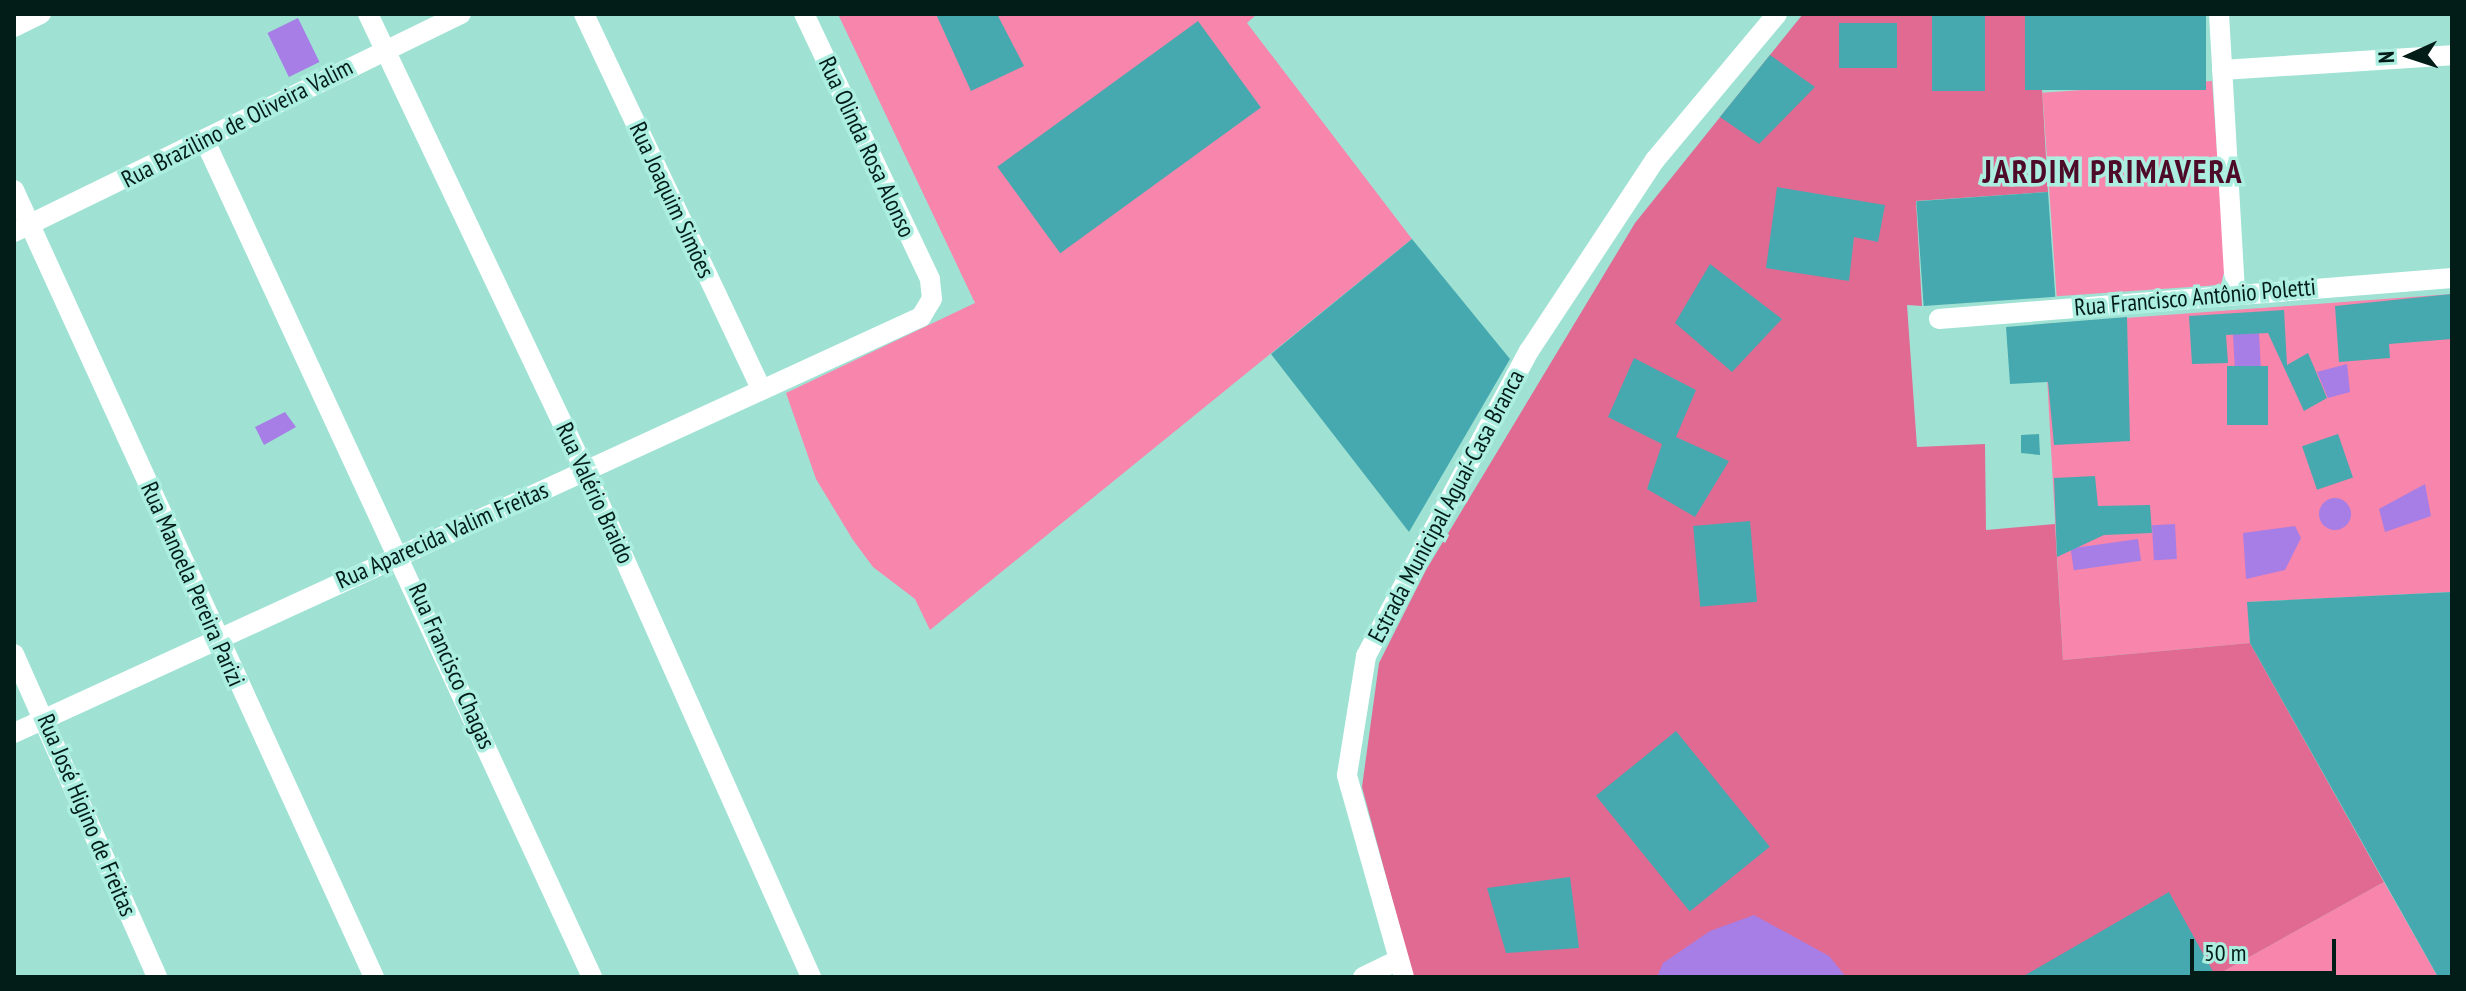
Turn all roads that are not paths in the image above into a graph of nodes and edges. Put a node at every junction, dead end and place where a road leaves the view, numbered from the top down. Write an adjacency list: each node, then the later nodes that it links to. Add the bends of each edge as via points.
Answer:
1 (40, 14): 8 (street)
2 (368, 14): 9 (street, Rua Valério Braido)
3 (461, 14): 9 (street, Rua Brazilino de Oliveira Valim)
4 (584, 14): 19 (street, Rua Joaquim Simões)
5 (804, 14): 16 (street, Rua Olinda Rosa Alonso)
6 (1777, 14): 26 (street, Estrada Municipal Aguaí-Casa Branca, via 1655,160 1529,351 1366,656 1347,775)
7 (2219, 14): 11 (street)
8 (14, 27)
9 (385, 49): 12 (street, Rua Brazilino de Oliveira Valim); 20 (street, Rua Valério Braido)
10 (2452, 55): 11 (street)
11 (2222, 70): 17 (street)
12 (205, 141): 14 (street, Rua Brazilino de Oliveira Valim); 21 (street, Rua Francisco Chagas)
13 (14, 190): 14 (street, Rua Manoela Pereira Parizi)
14 (22, 229): 22 (street, Rua Manoela Pereira Parizi)
15 (2452, 278): 17 (street, Rua Francisco Antônio Poletti)
16 (930, 279): 19 (street, Rua Aparecida Valim Freitas, via 932,299 921,317)
17 (2235, 294): 18 (street, Rua Francisco Antônio Poletti)
18 (1939, 319)
19 (760, 386): 20 (street, Rua Aparecida Valim Freitas)
20 (586, 473): 21 (street, Rua Aparecida Valim Freitas); 30 (street, Rua Valério Braido)
21 (400, 551): 22 (street, Rua Aparecida Valim Freitas); 29 (street, Rua Francisco Chagas)
22 (217, 638): 24 (street, Rua Aparecida Valim Freitas); 28 (street, Rua Manoela Pereira Parizi)
23 (14, 654): 24 (street, Rua José Higino de Freitas)
24 (46, 718): 25 (street, Rua Aparecida Valim Freitas); 27 (street, Rua José Higino de Freitas)
25 (14, 733)
26 (1401, 969): 31 (street)
27 (157, 977)
28 (374, 977)
29 (592, 977)
30 (811, 977)
31 (1363, 977)

